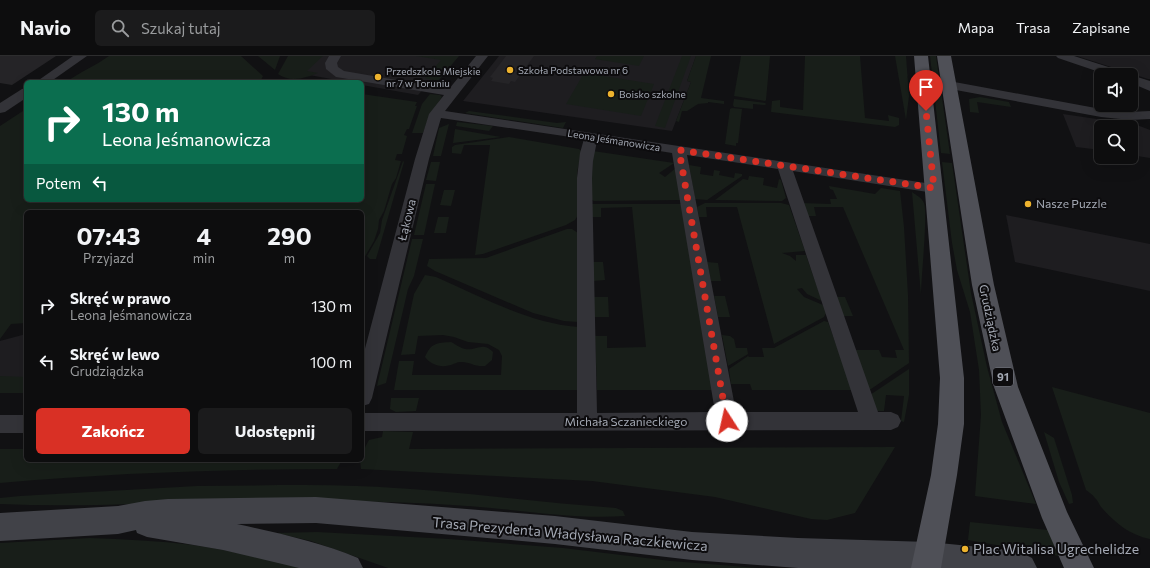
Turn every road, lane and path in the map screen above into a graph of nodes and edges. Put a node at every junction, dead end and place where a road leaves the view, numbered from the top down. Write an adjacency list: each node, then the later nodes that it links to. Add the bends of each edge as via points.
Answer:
1 (81, 56): 8 (street)
2 (335, 56): 13 (street, via 331,63 332,69 340,74)
3 (482, 56): 13 (street, Łąkowa)
4 (921, 56): 20 (main road)
5 (944, 56): 10 (main road, Grudziądzka / 91)
6 (1062, 56): 7 (street)
7 (1099, 68)
8 (45, 80)
9 (1138, 82): 11 (street)
10 (949, 85): 16 (street, via 1101,113); 32 (main road, Grudziądzka / 91, via 983,285 1006,387 1056,518)
11 (1150, 87)
12 (24, 93): 14 (street)
13 (452, 93): 15 (street, Łąkowa)
14 (0, 109)
15 (436, 114): 17 (street, Leona Jeśmanowicza); 21 (street, Łąkowa, via 420,167)
16 (1150, 115)
17 (592, 137): 18 (street, Leona Jeśmanowicza); 24 (street, via 586,153 584,172)
18 (679, 150): 19 (street, Leona Jeśmanowicza); 22 (street)
19 (784, 166): 20 (street, Leona Jeśmanowicza); 22 (street, Michała Sczanieckiego, via 881,421)
20 (934, 188): 29 (main road, via 952,378 949,439)
21 (364, 390)
22 (727, 421): 24 (street, Michała Sczanieckiego)
23 (364, 422): 24 (street, Michała Sczanieckiego)
24 (587, 422)
25 (0, 424): 26 (street)
26 (24, 424)
27 (118, 520): 28 (main road, Trasa Prezydenta Władysława Raczkiewicza); 29 (main road, Trasa Prezydenta Władysława Raczkiewicza, via 168,512 316,510 555,530 720,548); 30 (main road, Trasa Prezydenta Władysława Raczkiewicza, via 187,529 265,544)
28 (0, 528)
29 (928, 562): 31 (main road, Trasa Prezydenta Władysława Raczkiewicza, via 1000,564)
30 (348, 568)
31 (1022, 568)
32 (1079, 568)

